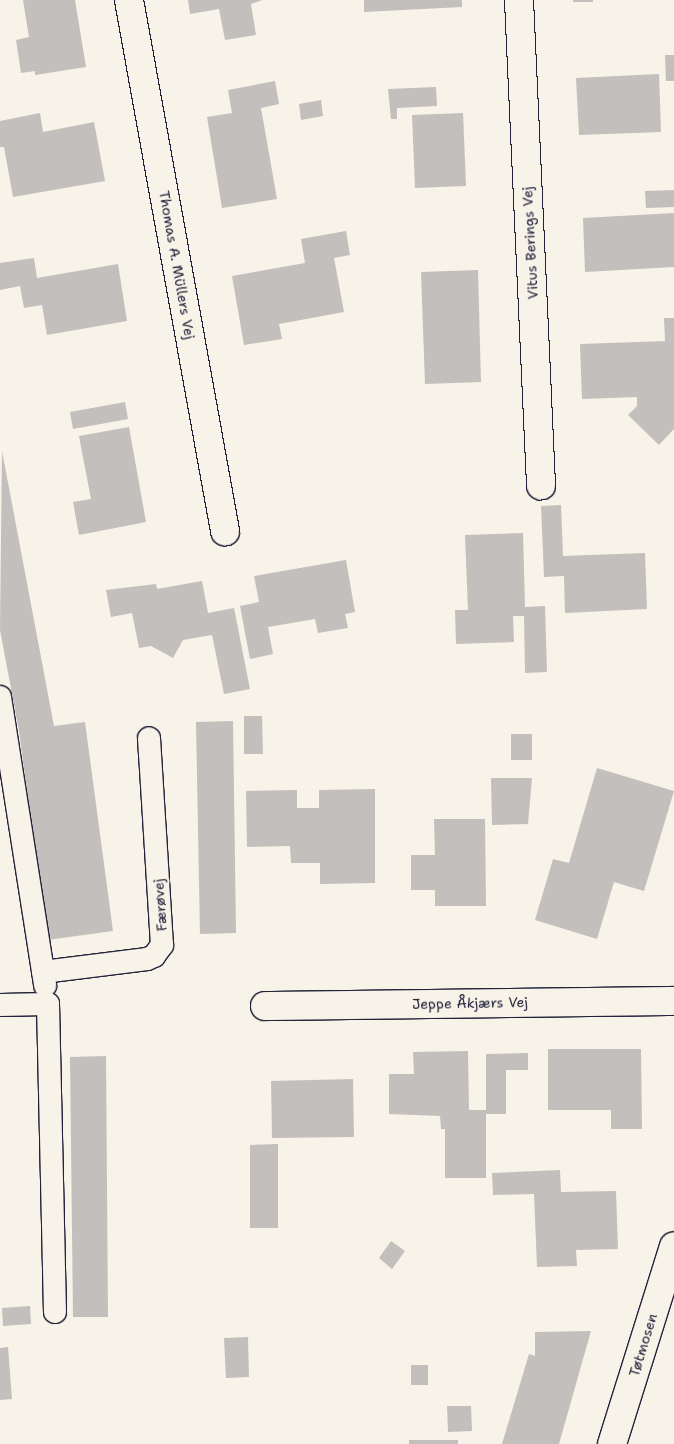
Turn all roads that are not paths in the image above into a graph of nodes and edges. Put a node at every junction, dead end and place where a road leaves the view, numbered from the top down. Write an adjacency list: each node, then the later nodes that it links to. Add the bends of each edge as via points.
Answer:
1 (129, 0): 4 (street, Thomas A. Müllers Vej)
2 (519, 0): 3 (street, Vitus Berings Vej)
3 (541, 486)
4 (224, 531)
5 (0, 697): 7 (lane)
6 (149, 738): 7 (lane, Færøvej, via 162,946 147,959)
7 (43, 972): 9 (lane)
8 (674, 1001): 11 (street, Jeppe Åkjærs Vej)
9 (48, 1004): 10 (lane); 13 (lane)
10 (0, 1005)
11 (265, 1006)
12 (674, 1246): 14 (street, Tøtmosen)
13 (55, 1312)
14 (612, 1444)

